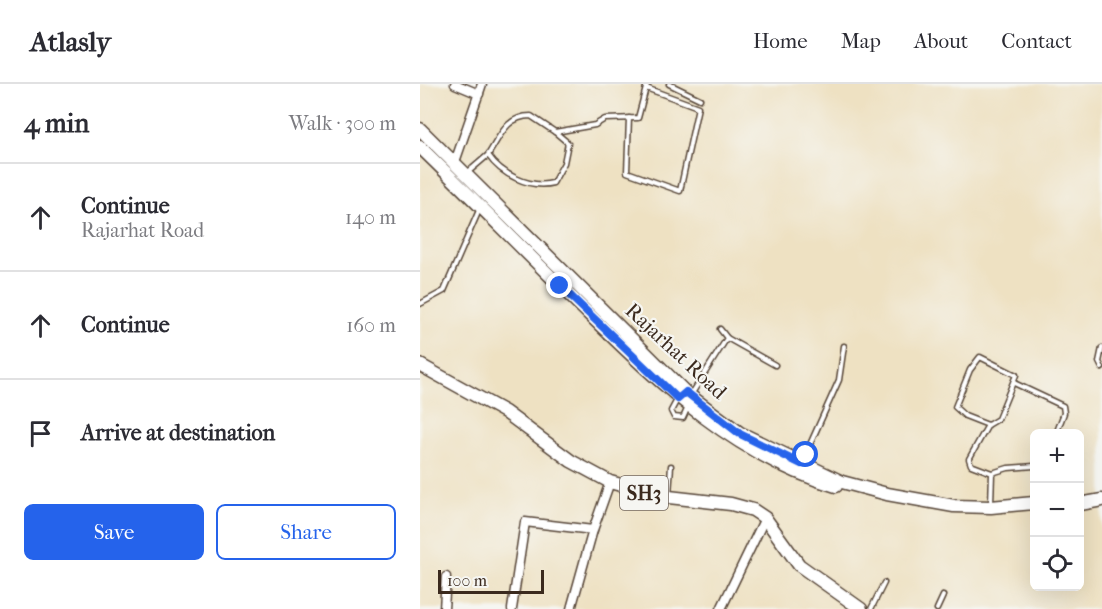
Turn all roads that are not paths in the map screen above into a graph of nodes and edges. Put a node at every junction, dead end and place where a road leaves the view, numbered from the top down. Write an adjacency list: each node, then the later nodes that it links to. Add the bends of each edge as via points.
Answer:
1 (455, 84): 5 (street)
2 (482, 84): 5 (street)
3 (669, 84): 6 (lane)
4 (647, 86): 7 (lane, via 638,118); 7 (lane, via 698,107 680,191 627,172)
5 (479, 94): 12 (street)
6 (700, 99)
7 (629, 118): 9 (lane, via 605,119 595,125)
8 (420, 129): 12 (main road, Rajarhat Road)
9 (555, 132): 11 (lane, via 531,116 518,118 504,127); 11 (lane, via 568,143 564,163 553,183 538,184 505,173)
10 (420, 147): 15 (main road)
11 (488, 155): 13 (lane)
12 (455, 162): 13 (main road, Rajarhat Road)
13 (467, 173): 14 (main road, Rajarhat Road)
14 (488, 195): 15 (lane); 25 (main road, Rajarhat Road)
15 (480, 208): 16 (lane, via 444,291); 25 (main road)
16 (420, 304)
17 (720, 329): 18 (lane)
18 (727, 338): 22 (lane); 25 (lane)
19 (844, 346): 28 (lane, via 839,380)
20 (1102, 348): 23 (lane)
21 (420, 365): 32 (main road, SH3, via 505,412 570,461)
22 (776, 365)
23 (1102, 368)
24 (1014, 383): 26 (lane, via 998,419); 26 (lane, via 1014,373 982,357 975,360 955,407 965,416); 27 (lane, via 1063,406)
25 (687, 398): 28 (main road, Rajarhat Road, via 740,434); 40 (main road, via 757,453 828,484 921,509)
26 (988, 425): 31 (lane, via 969,463)
27 (1058, 429)
28 (801, 464): 39 (main road, Rajarhat Road, via 842,482 887,494 954,506)
29 (671, 466): 35 (lane)
30 (1030, 466): 31 (lane)
31 (992, 473): 39 (lane)
32 (610, 482): 35 (main road, SH3); 42 (street)
33 (1102, 492): 34 (main road)
34 (1084, 495)
35 (669, 498): 41 (main road, SH3, via 731,504)
36 (1102, 500): 38 (main road)
37 (1030, 503): 39 (main road, Rajarhat Road)
38 (1084, 503)
39 (991, 507)
40 (1030, 511)
41 (765, 518): 49 (street); 50 (main road, SH3, via 800,565)
42 (593, 530): 47 (street, via 525,522); 48 (street)
43 (446, 577): 46 (street)
44 (884, 583): 51 (lane)
45 (942, 596): 52 (lane)
46 (444, 609)
47 (512, 609)
48 (571, 609)
49 (721, 609)
50 (861, 609)
51 (871, 609)
52 (937, 609)

